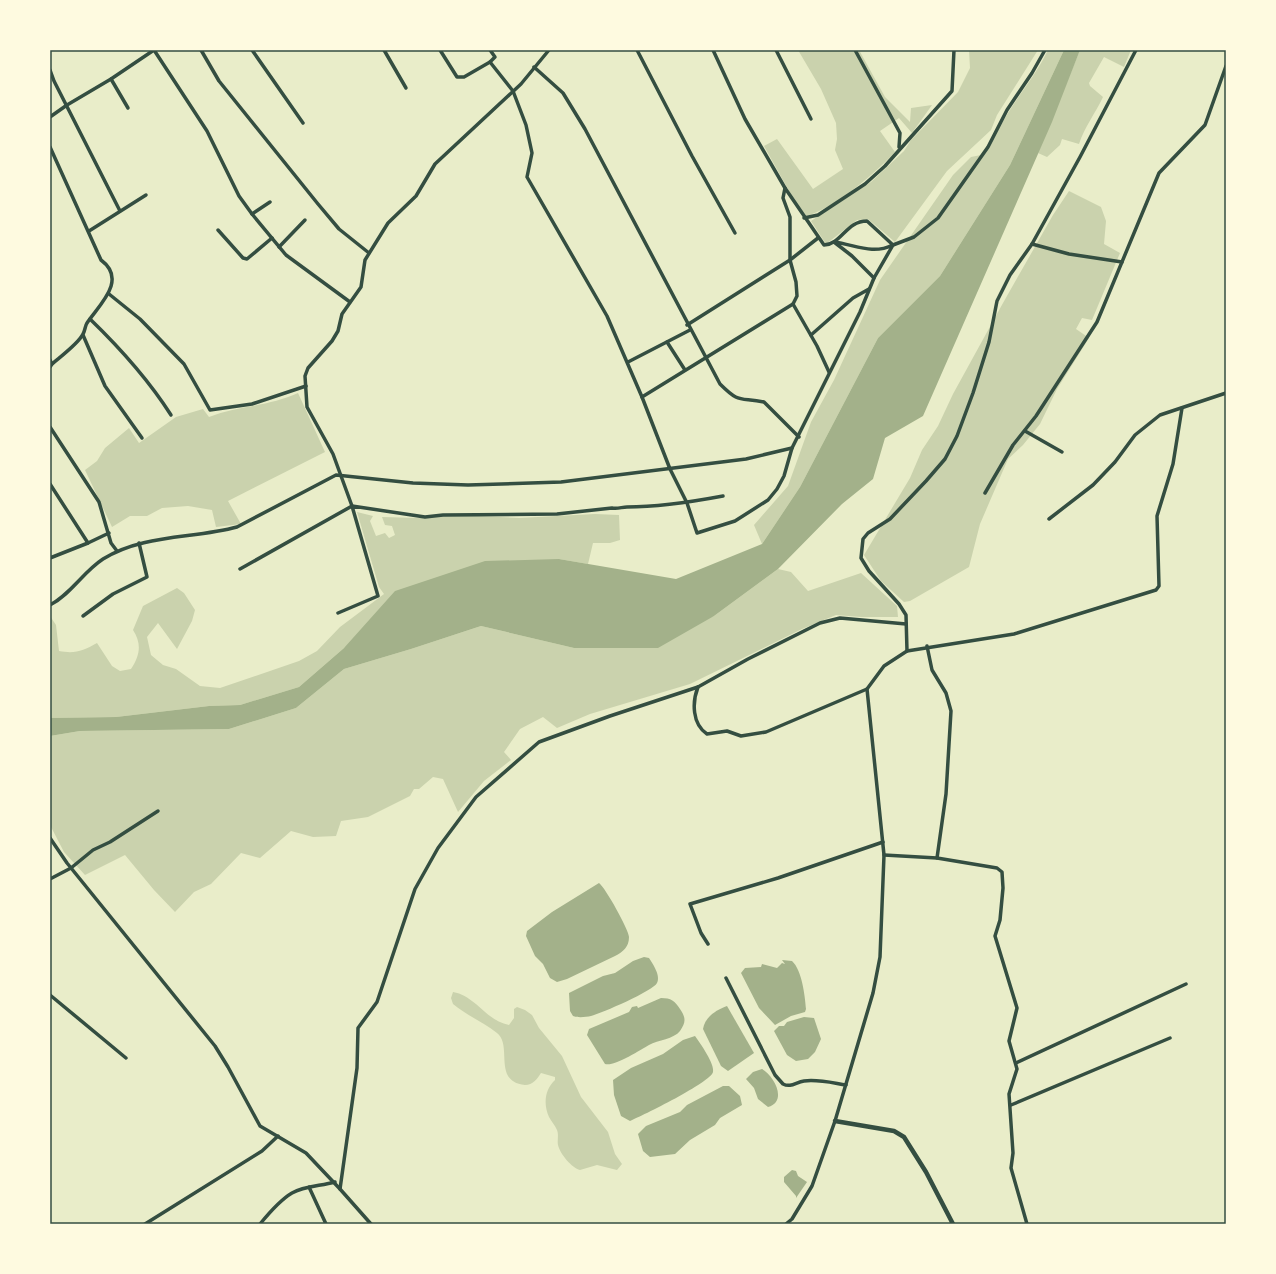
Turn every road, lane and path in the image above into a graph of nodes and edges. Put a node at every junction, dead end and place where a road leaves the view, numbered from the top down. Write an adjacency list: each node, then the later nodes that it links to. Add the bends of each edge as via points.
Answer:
1 (154, 50): 19 (street); 33 (street, via 207,130 239,196)
2 (201, 50): 45 (street, via 219,81 318,204 339,229)
3 (252, 50): 26 (street)
4 (384, 50): 20 (street)
5 (440, 50): 15 (street, via 457,77 464,77)
6 (490, 50): 15 (street, via 495,57)
7 (549, 50): 17 (street)
8 (637, 50): 38 (street)
9 (713, 50): 29 (street, via 745,119)
10 (776, 50): 25 (street)
11 (855, 50): 28 (street, via 900,133)
12 (954, 50): 28 (street, via 952,91)
13 (1045, 50): 43 (street, via 1007,110 988,146 938,218 914,237)
14 (1136, 50): 42 (street)
15 (490, 62): 21 (street)
16 (1226, 66): 47 (street, via 1205,125 1159,173)
17 (534, 67): 21 (street); 54 (street, via 563,93 585,129)
18 (50, 70): 22 (street)
19 (111, 79): 22 (street); 23 (street)
20 (406, 88)
21 (513, 91): 45 (street, via 435,164 416,196 388,223); 60 (street, via 526,125 532,153 528,177 607,316)
22 (67, 105): 24 (street); 32 (street)
23 (128, 108)
24 (50, 117)
25 (811, 119)
26 (303, 123)
27 (50, 147): 37 (street)
28 (899, 149): 34 (street, via 865,184 818,215)
29 (785, 188): 34 (street); 46 (street, via 783,198 790,217)
30 (146, 195): 32 (street)
31 (270, 202): 33 (street)
32 (120, 211): 37 (street)
33 (252, 214): 39 (street)
34 (804, 218): 40 (street)
35 (305, 220): 44 (street)
36 (218, 230): 39 (street, via 243,258 248,259)
37 (89, 231): 50 (street, via 101,260 108,265 111,286)
38 (735, 233)
39 (272, 238): 44 (street)
40 (818, 238): 41 (street, via 824,245); 46 (street)
41 (834, 242): 43 (street, via 868,250 883,250); 43 (street, via 853,224 867,221); 48 (street)
42 (1032, 244): 47 (street, via 1069,254); 92 (street, via 1010,275 997,301 989,342 973,393 957,436 945,459 890,519 863,539 861,558 869,571 899,604 906,615)
43 (893, 245): 48 (street)
44 (279, 247): 51 (street, via 286,255)
45 (369, 253): 51 (street, via 365,260 361,287)
46 (790, 260): 52 (street, via 797,296); 54 (street)
47 (1122, 262): 70 (street, via 1097,322)
48 (874, 278): 49 (street)
49 (869, 290): 57 (street, via 853,298); 63 (street)
50 (109, 294): 53 (street); 64 (street, via 140,319 184,364 210,410 252,404)
51 (350, 302): 64 (street, via 342,314 338,331 332,341 308,368 305,376)
52 (793, 304): 57 (street); 59 (street)
53 (90, 319): 56 (street); 68 (street, via 128,356)
54 (687, 325): 55 (street)
55 (690, 330): 58 (street); 59 (street)
56 (83, 335): 61 (street); 72 (street, via 104,386)
57 (811, 335): 63 (street)
58 (667, 342): 60 (street); 62 (street)
59 (706, 356): 62 (street); 71 (street, via 720,384 732,397 764,402)
60 (628, 362): 66 (street)
61 (51, 364)
62 (685, 370): 66 (street)
63 (829, 372): 71 (street)
64 (306, 386): 76 (street, via 307,407 333,454)
65 (1226, 393): 67 (street)
66 (642, 397): 75 (street)
67 (1182, 408): 82 (street, via 1160,415 1149,423 1135,435 1094,485); 93 (street, via 1173,464 1157,516 1158,588 1014,634)
68 (171, 415)
69 (50, 427): 83 (street, via 99,502)
70 (1024, 431): 74 (street); 78 (street)
71 (799, 437): 73 (street)
72 (142, 438)
73 (792, 448): 75 (street, via 746,459); 80 (street, via 784,476 777,489 768,500 736,521 697,533)
74 (1062, 452)
75 (670, 469): 76 (street, via 561,482 468,485); 80 (street)
76 (341, 476): 81 (street); 85 (street, via 336,475 237,527 221,532)
77 (50, 484): 84 (street)
78 (985, 493)
79 (723, 496): 80 (street)
80 (687, 503): 81 (street, via 558,514 425,517)
81 (352, 506): 88 (street); 90 (street, via 378,596)
82 (1049, 518)
83 (109, 533): 84 (street); 86 (street, via 111,543)
84 (88, 543): 87 (street)
85 (139, 543): 86 (street); 91 (street, via 147,576 113,594)
86 (117, 552): 89 (street, via 102,559 79,579 63,599)
87 (50, 558)
88 (240, 569)
89 (50, 605)
90 (338, 613)
91 (83, 616)
92 (906, 624): 94 (street); 95 (street, via 833,619 748,659)
93 (927, 646): 94 (street); 101 (street, via 932,670 946,693 951,711 946,794)
94 (907, 651): 96 (street, via 884,666)
95 (698, 687): 96 (street, via 693,698 694,713 702,731 707,734 727,731 741,736 766,732); 117 (street, via 539,742 476,797 443,842 415,889 377,1002 358,1028 357,1068)
96 (866, 689): 99 (street)
97 (158, 811): 102 (street, via 93,850)
98 (50, 838): 102 (street)
99 (883, 842): 100 (street); 104 (street, via 778,878 690,904)
100 (884, 856): 101 (street); 111 (street, via 880,957 873,993)
101 (937, 858): 110 (street, via 997,868 1002,872 1004,888 995,936 1016,1004 1009,1041)
102 (71, 868): 103 (street); 114 (street, via 214,1046 260,1126)
103 (50, 879)
104 (708, 944)
105 (726, 978): 111 (street, via 775,1076 782,1084 792,1086 802,1081 810,1081)
106 (1186, 984): 110 (street)
107 (50, 995): 109 (street)
108 (1170, 1038): 112 (street)
109 (126, 1058)
110 (1016, 1063): 112 (street, via 1016,1074 1009,1094)
111 (846, 1085): 113 (street)
112 (1011, 1105): 124 (street, via 1012,1168)
113 (835, 1121): 122 (street, via 812,1186 792,1219); 123 (street, via 894,1131 904,1136)
114 (278, 1136): 115 (street, via 306,1153); 118 (street, via 262,1151)
115 (335, 1182): 116 (street); 117 (street)
116 (309, 1187): 119 (street, via 292,1193 269,1212); 120 (street)
117 (340, 1189): 121 (street)
118 (145, 1224)
119 (260, 1224)
120 (326, 1224)
121 (371, 1224)
122 (786, 1224)
123 (953, 1224)
124 (1027, 1224)

